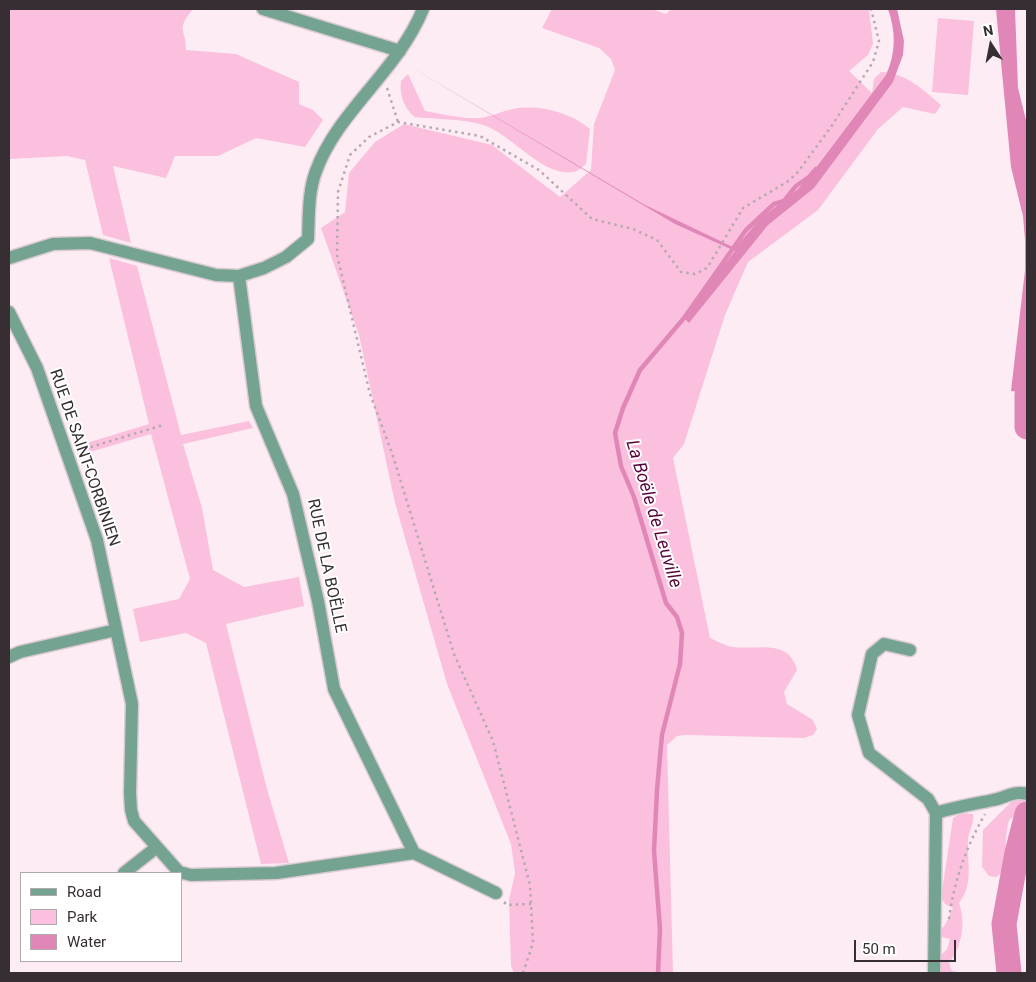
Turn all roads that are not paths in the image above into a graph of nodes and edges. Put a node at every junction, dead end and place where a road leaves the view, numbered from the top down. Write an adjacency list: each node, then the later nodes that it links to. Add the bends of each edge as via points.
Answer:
1 (263, 9): 3 (street)
2 (423, 9): 3 (street)
3 (400, 51): 5 (street, via 323,153 309,203 308,239 286,257)
4 (9, 258): 5 (street, via 53,244 90,243 216,275)
5 (239, 276): 13 (street, RUE DE LA BOËLLE, via 256,406 293,494 334,689)
6 (9, 312): 7 (street, RUE DE SAINT-CORBINIEN, via 37,368 97,540)
7 (116, 630): 9 (street); 12 (street, RUE DE SAINT-CORBINIEN, via 132,704 131,810 134,821)
8 (910, 650): 11 (street, via 884,644 872,654 858,715 869,753 928,799)
9 (9, 657)
10 (1026, 793): 11 (street, via 1012,793 996,800)
11 (936, 813): 18 (street)
12 (157, 846): 14 (street); 15 (street, RUE DE SAINT-CORBINIEN)
13 (414, 853): 16 (street, RUE DE SAINT-CORBINIEN, via 276,872); 17 (street)
14 (125, 872)
15 (179, 872)
16 (182, 873)
17 (496, 893)
18 (934, 973)

